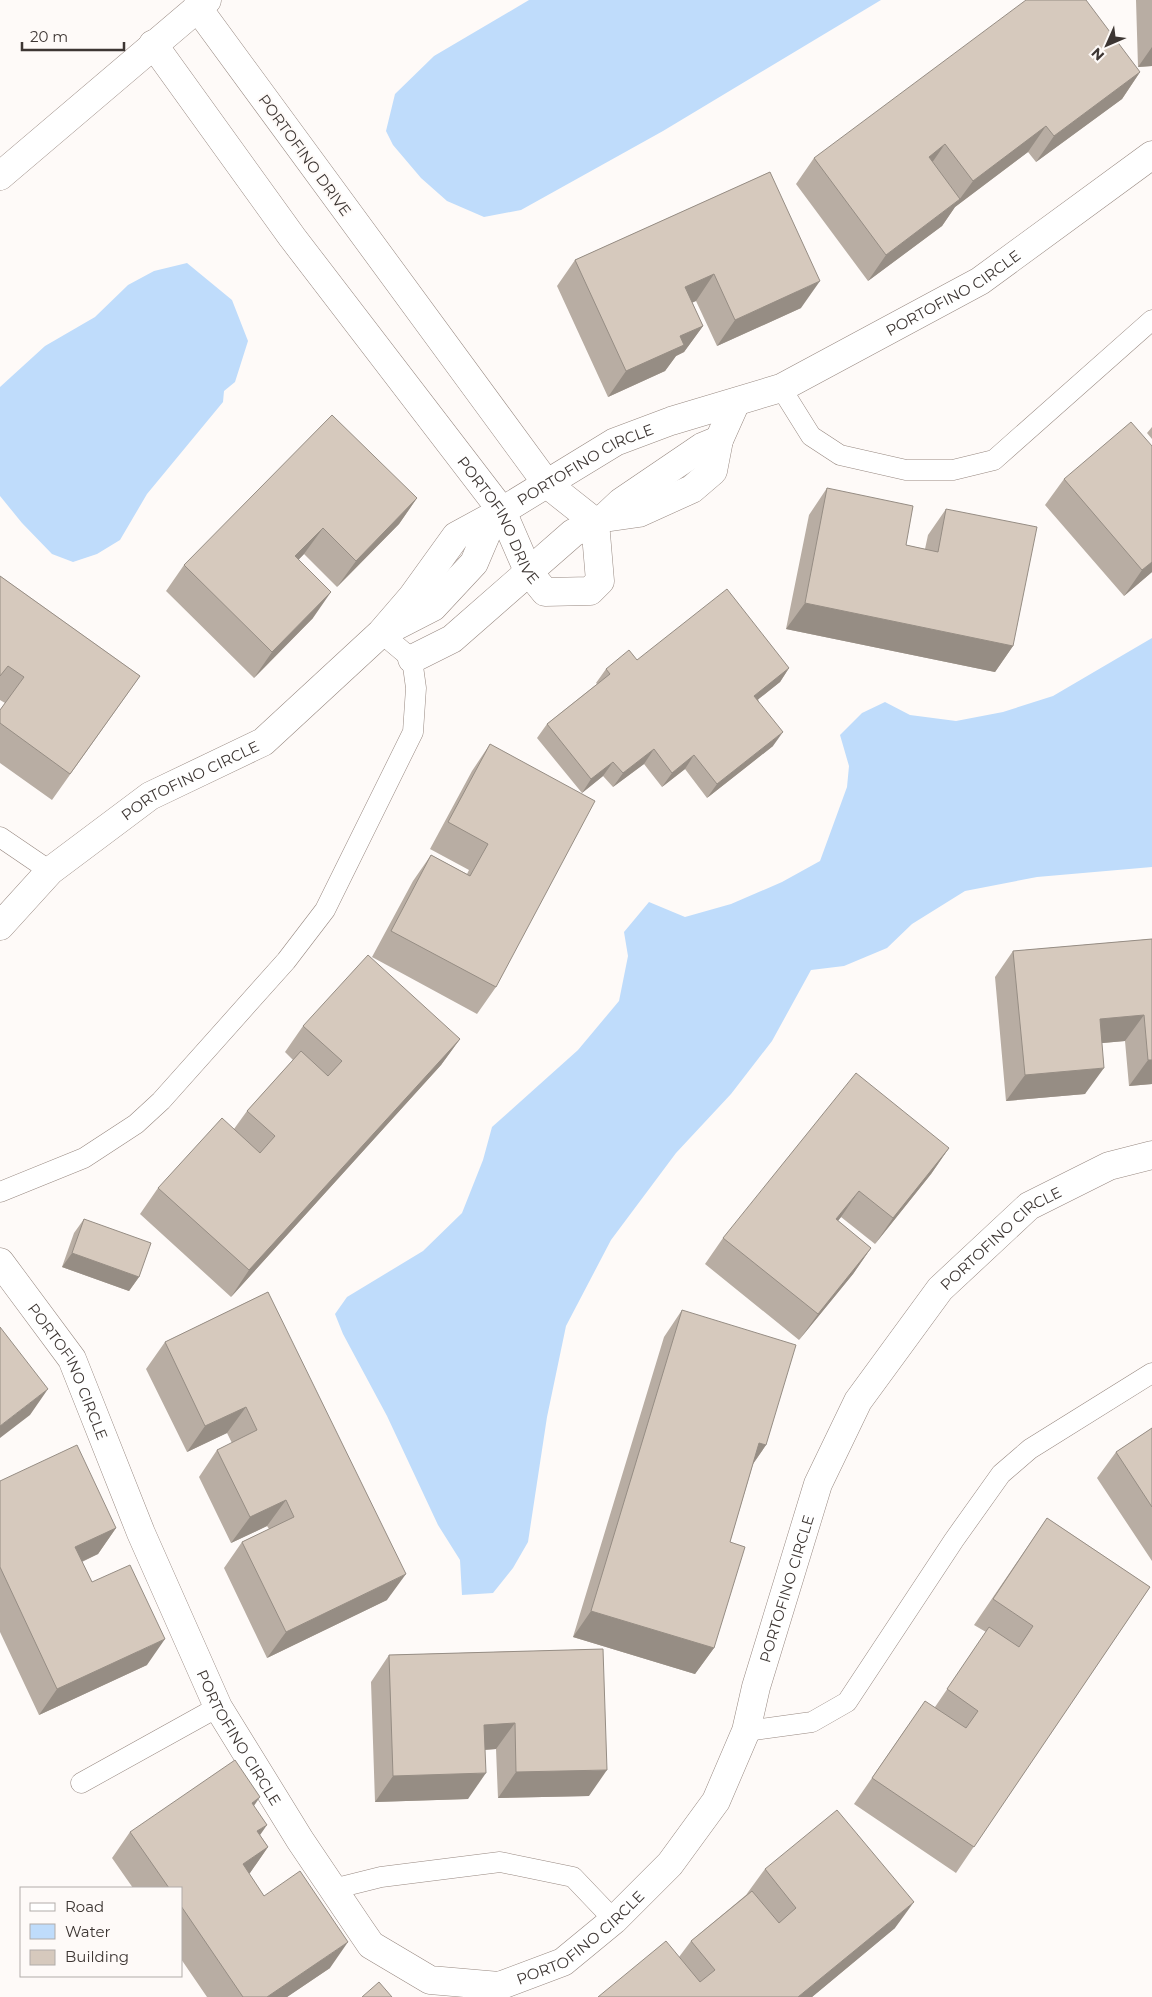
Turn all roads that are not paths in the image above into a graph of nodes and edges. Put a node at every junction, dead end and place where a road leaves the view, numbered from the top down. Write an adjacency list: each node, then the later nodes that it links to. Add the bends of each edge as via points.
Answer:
1 (202, 3): 2 (street); 8 (street, PORTOFINO DRIVE)
2 (153, 44): 4 (street); 9 (street, PORTOFINO DRIVE)
3 (1152, 155): 6 (street, PORTOFINO CIRCLE, via 980,281)
4 (0, 176)
5 (1152, 320): 6 (lane, via 994,460 953,470 906,470 840,455 811,436)
6 (781, 388): 7 (street, PORTOFINO CIRCLE)
7 (736, 402): 8 (street, PORTOFINO CIRCLE, via 615,442); 10 (street, via 719,440 713,471 692,489 639,513)
8 (547, 484): 9 (street, PORTOFINO CIRCLE); 10 (street, PORTOFINO DRIVE)
9 (498, 513): 11 (street, PORTOFINO DRIVE); 12 (street, PORTOFINO CIRCLE, via 474,562 433,607)
10 (599, 520): 11 (street, via 573,533); 11 (street, PORTOFINO DRIVE, via 600,581 590,591 545,592)
11 (528, 571): 13 (street, via 452,639)
12 (381, 633): 13 (lane); 15 (street, PORTOFINO CIRCLE, via 263,742 150,796)
13 (412, 659): 18 (lane, via 416,688 413,732 326,910 286,961 161,1101 136,1124 84,1158)
14 (0, 837): 15 (lane)
15 (50, 871): 16 (street, PORTOFINO CIRCLE)
16 (0, 926)
17 (1152, 1155): 22 (street, PORTOFINO CIRCLE, via 1109,1166 1029,1206 940,1288 858,1401 818,1484)
18 (0, 1192)
19 (0, 1262): 21 (street, PORTOFINO CIRCLE, via 72,1359 141,1533)
20 (1152, 1372): 22 (lane, via 1030,1448 1001,1474 847,1702 812,1722)
21 (218, 1707): 23 (lane); 24 (street, PORTOFINO CIRCLE)
22 (746, 1730): 25 (street, PORTOFINO CIRCLE, via 716,1802 670,1864)
23 (81, 1783)
24 (333, 1888): 25 (lane, via 381,1877 500,1862 573,1877); 26 (street, PORTOFINO CIRCLE, via 371,1945 430,1980)
25 (614, 1920): 26 (street, PORTOFINO CIRCLE, via 563,1962 498,1986)
26 (460, 1990)

